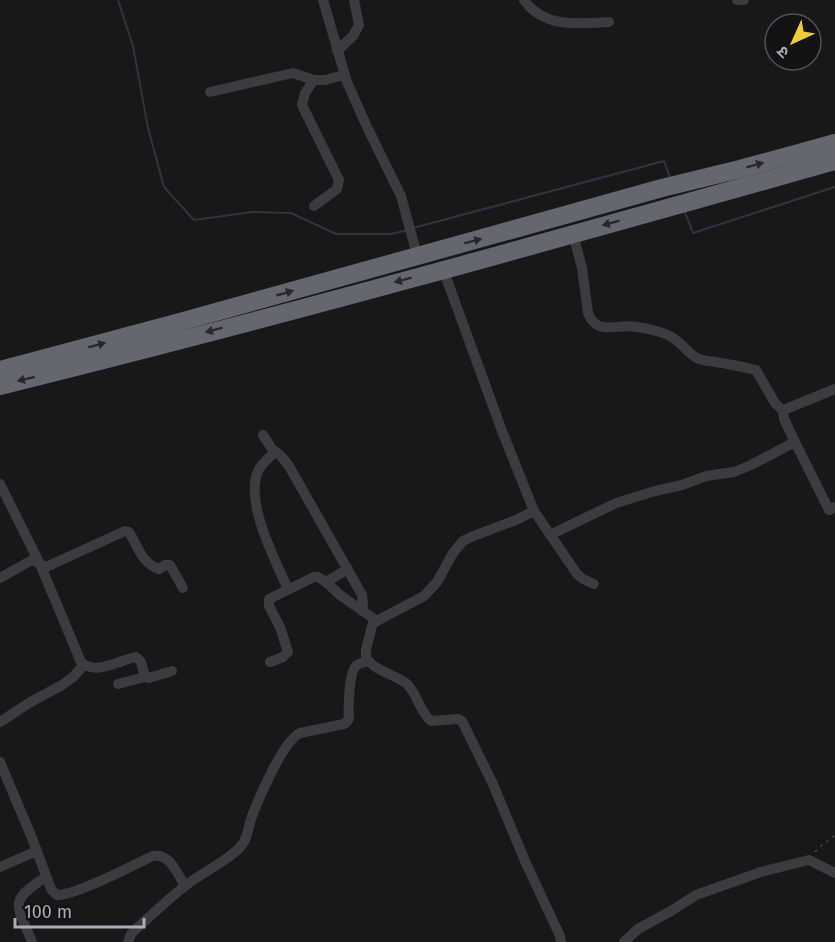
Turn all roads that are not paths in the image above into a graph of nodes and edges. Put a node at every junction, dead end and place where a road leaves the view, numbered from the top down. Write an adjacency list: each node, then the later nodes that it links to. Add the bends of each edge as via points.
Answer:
1 (323, 0): 7 (street)
2 (354, 0): 7 (street, via 359,25)
3 (524, 0): 6 (street, via 548,20)
4 (737, 0): 5 (street)
5 (744, 0)
6 (609, 22)
7 (337, 51): 8 (street)
8 (345, 75): 9 (street); 15 (street, via 400,196)
9 (315, 80): 10 (street, via 293,73); 13 (street, via 302,105 339,180 337,189)
10 (210, 92)
11 (835, 143): 15 (highway, one-way to 11)
12 (835, 160): 14 (highway, one-way to 14)
13 (314, 206)
14 (573, 234): 16 (highway); 20 (street, via 588,313 595,323 607,328 636,326 651,330 676,339 698,358 756,370)
15 (417, 255): 17 (highway, one-way to 15)
16 (443, 269): 18 (highway, one-way to 18); 26 (street)
17 (0, 370)
18 (0, 386)
19 (835, 389): 20 (street)
20 (783, 411): 22 (street)
21 (263, 435): 23 (street)
22 (795, 442): 25 (street, via 829,510); 27 (street, via 734,472 706,476 616,503)
23 (275, 452): 29 (street, via 293,472); 34 (street, via 261,466 255,491 262,531)
24 (0, 484): 28 (street)
25 (835, 507)
26 (534, 511): 27 (street); 36 (street, via 463,542 424,596)
27 (550, 535): 32 (street, via 577,573)
28 (40, 564): 30 (street, via 32,560); 33 (street, via 46,567 128,531 142,556 156,569 170,565); 39 (street)
29 (348, 569): 31 (street); 35 (street, via 362,595)
30 (0, 578)
31 (326, 582): 34 (street, via 314,576); 35 (street)
32 (594, 584)
33 (183, 588)
34 (288, 589): 38 (street, via 269,599 288,652)
35 (362, 611): 36 (street)
36 (377, 621): 37 (street, via 371,628 366,649)
37 (369, 661): 49 (street, via 354,668 347,722 294,736 265,786 243,843); 52 (street, via 407,684 431,721 462,721)
38 (270, 662)
39 (84, 665): 41 (street, via 99,668 136,657); 43 (street, via 62,685)
40 (172, 671): 41 (street)
41 (145, 677): 42 (street)
42 (118, 684)
43 (0, 722)
44 (0, 762): 45 (street)
45 (37, 851): 46 (street); 48 (street)
46 (0, 867)
47 (835, 873): 53 (street, via 808,860 761,872 696,895 638,929)
48 (46, 877): 49 (street, via 57,895 65,895 158,855 166,858); 50 (street, via 26,890 19,901 18,908)
49 (185, 886): 51 (street, via 137,928)
50 (32, 942)
51 (128, 942)
52 (561, 942)
53 (624, 942)

